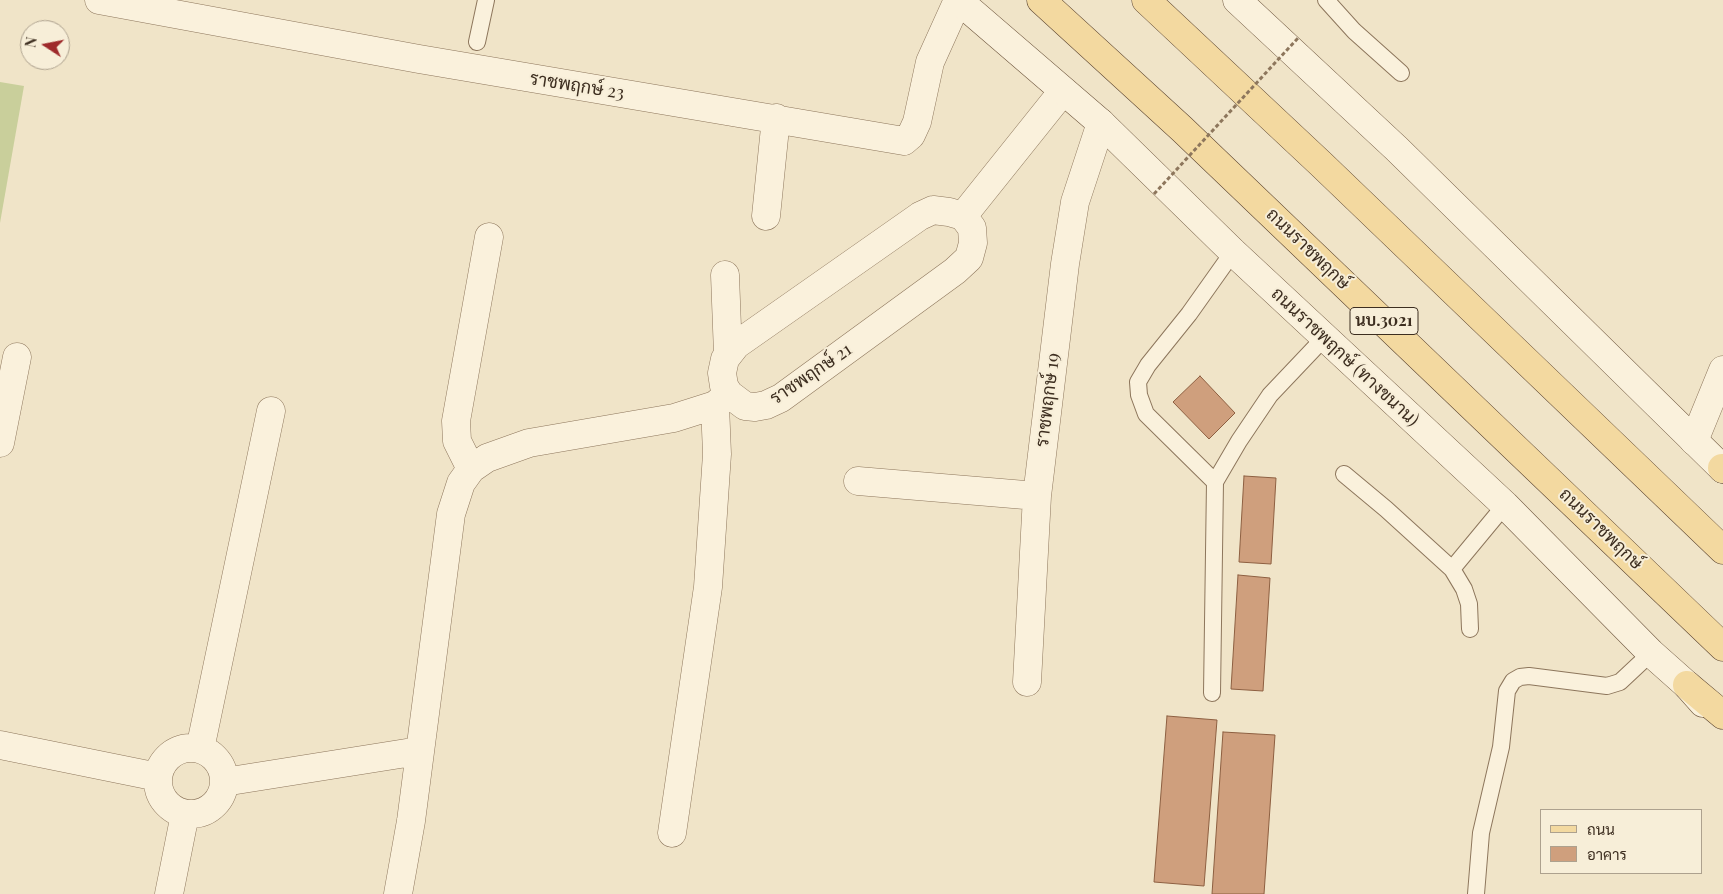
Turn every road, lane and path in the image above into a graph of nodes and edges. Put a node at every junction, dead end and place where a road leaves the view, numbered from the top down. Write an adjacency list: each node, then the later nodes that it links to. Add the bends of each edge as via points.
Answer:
1 (99, 0): 12 (street, ราชพฤกษ์ 23, via 419,59)
2 (486, 0): 9 (lane)
3 (958, 0): 11 (street, ถนนราชพฤกษ์ (ทางขนาน) / นบ.3021); 12 (street, ราชพฤกษ์ 23, via 930,62 916,122 911,135 904,141)
4 (1041, 0): 38 (main road, ถนนราชพฤกษ์ / นบ.3021, via 1182,129)
5 (1146, 0): 35 (main road)
6 (1237, 0): 26 (street, via 1397,149)
7 (1326, 0): 10 (lane, via 1354,31)
8 (1298, 38): 14 (path, bridge)
9 (478, 42)
10 (1401, 73)
11 (1063, 91): 13 (street, ถนนราชพฤกษ์ (ทางขนาน) / นบ.3021); 16 (street)
12 (776, 118): 15 (street)
13 (1101, 124): 18 (street, ถนนราชพฤกษ์ (ทางขนาน) / นบ.3021); 33 (street, ราชพฤกษ์ 19, via 1075,202)
14 (1154, 194)
15 (766, 216)
16 (963, 216): 21 (street, via 933,210 920,216 751,334); 24 (street, ราชพฤกษ์ 21, via 972,228 973,243 969,258 955,271 781,398 755,407)
17 (489, 237): 29 (street, via 456,421 457,441)
18 (1232, 252): 20 (street, ถนนราชพฤกษ์ (ทางขนาน) / นบ.3021); 32 (lane, via 1138,382 1146,414)
19 (725, 275): 21 (street)
20 (1325, 337): 32 (lane, via 1270,396); 34 (street, ถนนราชพฤกษ์ (ทางขนาน) / นบ.3021)
21 (728, 354): 24 (street, via 722,373)
22 (18, 357): 27 (street)
23 (1723, 370): 26 (street)
24 (722, 400): 29 (street, via 674,418 528,443 487,458); 51 (street, via 708,587)
25 (272, 412): 46 (street)
26 (1694, 441): 28 (street)
27 (0, 443)
28 (1723, 468)
29 (471, 470): 47 (street, via 461,483 451,514)
30 (1344, 474): 36 (lane)
31 (858, 481): 33 (street)
32 (1215, 482): 42 (lane)
33 (1037, 496): 40 (street, ราชพฤกษ์ 19)
34 (1505, 505): 36 (lane); 39 (street, ถนนราชพฤกษ์ (ทางขนาน) / นบ.3021)
35 (1723, 550)
36 (1452, 570): 37 (lane, via 1469,604)
37 (1470, 629)
38 (1723, 647)
39 (1650, 653): 41 (street, ถนนราชพฤกษ์ (ทางขนาน) / นบ.3021); 54 (lane, via 1620,682 1607,686 1529,676 1514,681 1507,691 1501,747 1481,833)
40 (1027, 682)
41 (1687, 685): 43 (main road); 44 (street, ถนนราชพฤกษ์ (ทางขนาน))
42 (1212, 693)
43 (1723, 715)
44 (1723, 724)
45 (0, 745): 48 (street)
46 (200, 749): 48 (street, via 181,749 173,753); 49 (street, via 217,761)
47 (419, 751): 49 (street); 53 (street)
48 (158, 777): 50 (street, via 158,789 164,801)
49 (224, 782): 50 (street, via 216,803 207,810)
50 (185, 814): 52 (street)
51 (672, 833)
52 (169, 894)
53 (398, 894)
54 (1476, 894)

